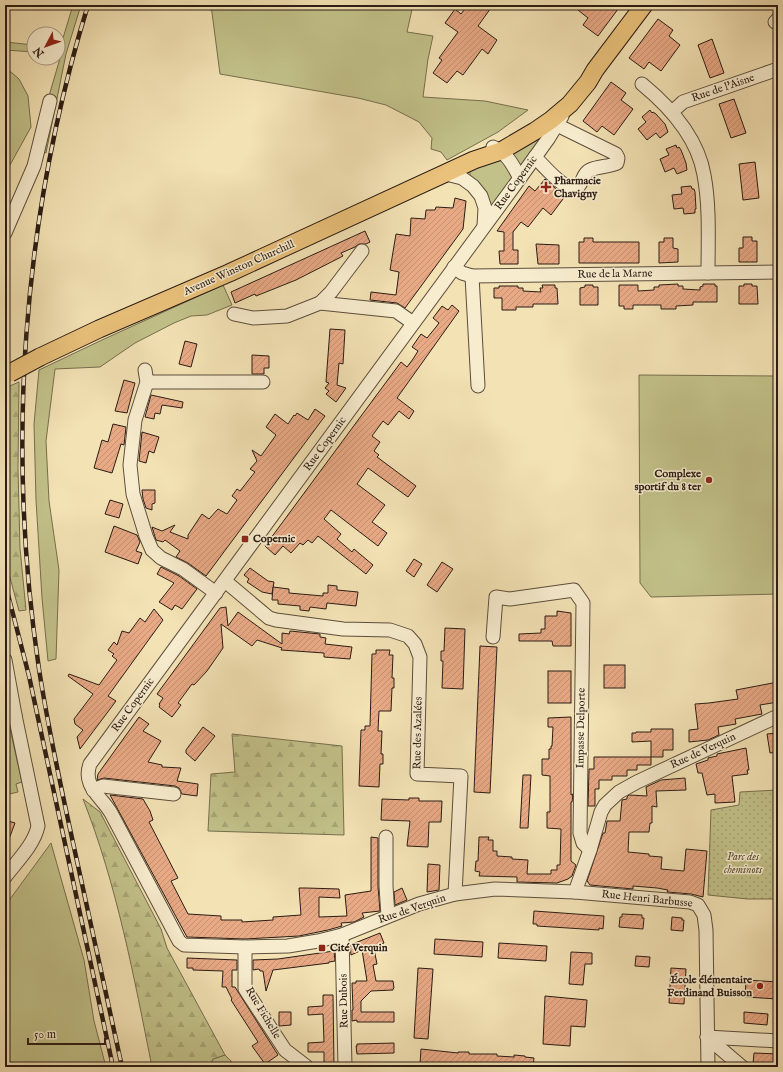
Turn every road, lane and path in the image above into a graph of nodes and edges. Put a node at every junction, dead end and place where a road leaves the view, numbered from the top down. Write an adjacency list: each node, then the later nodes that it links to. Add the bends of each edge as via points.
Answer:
1 (644, 5): 3 (main road, Avenue Winston Churchill)
2 (778, 68): 7 (street, Rue de l'Aisne, via 683,102)
3 (595, 70): 4 (main road, Avenue Winston Churchill); 8 (main road, Avenue Winston Churchill)
4 (580, 80): 8 (main road, via 573,93 559,108); 9 (main road, Avenue Winston Churchill, via 552,108)
5 (642, 84): 7 (street)
6 (50, 101): 14 (street, via 34,166)
7 (672, 112): 18 (street, via 698,154 704,175 708,213)
8 (559, 119): 9 (main road, Avenue Winston Churchill); 10 (street, Rue Copernic); 10 (street, via 616,154 617,163 590,170 579,186 572,190 564,186)
9 (497, 149): 11 (main road, Avenue Winston Churchill); 12 (street, via 511,162)
10 (535, 157): 12 (street, Rue Copernic)
11 (446, 174): 13 (street, via 462,178 481,196 485,208); 23 (main road, Avenue Winston Churchill, bridge, via 40,357)
12 (520, 178): 13 (street, Rue Copernic)
13 (484, 226): 16 (street, Rue Copernic)
14 (5, 232)
15 (362, 251): 20 (street)
16 (454, 267): 19 (street, Rue de la Marne); 22 (street, Rue Copernic)
17 (778, 272): 18 (street, Rue de la Marne)
18 (708, 273): 19 (street, Rue de la Marne)
19 (472, 276): 25 (street)
20 (320, 303): 21 (street, via 287,316 253,318); 22 (street, via 396,311)
21 (234, 314)
22 (413, 323): 26 (street, Rue Copernic)
23 (8, 374)
24 (263, 382): 27 (street, via 146,376 135,420 130,465 133,494 152,550)
25 (478, 386)
26 (224, 581): 27 (street, Rue Copernic); 41 (street, Rue des Azalées, via 269,618 343,629 390,630 408,636 415,644 420,657 417,774 461,776)
27 (216, 593): 32 (street, Rue Copernic, via 90,764)
28 (493, 637): 35 (street, Impasse Delporte, via 496,597 510,599 574,590 582,603)
29 (5, 660): 30 (street)
30 (10, 714): 39 (street, via 38,826 36,834)
31 (778, 716): 36 (street, Rue de Verquin, via 637,782 619,792)
32 (87, 776): 33 (street, Rue de Verquin)
33 (93, 790): 34 (street, via 104,786); 44 (street, Rue de Verquin, via 106,804 179,941 184,945)
34 (174, 794)
35 (581, 807): 36 (street); 38 (street, Impasse Delporte, via 580,833 583,843)
36 (603, 809): 38 (street, Rue de Verquin)
37 (386, 837): 42 (street)
38 (590, 850): 40 (street, Rue de Verquin)
39 (5, 877)
40 (575, 892): 41 (street, Rue de Verquin, via 495,889); 45 (street, Rue Henri Barbusse, via 690,902 698,905 704,915 706,930)
41 (455, 894): 42 (street, Rue de Verquin)
42 (388, 916): 43 (street, Rue de Verquin)
43 (342, 935): 44 (street, Rue de Verquin, via 288,946); 48 (street, Rue Dubois)
44 (245, 948): 47 (street, Rue Fichelle, via 245,989 285,1050)
45 (708, 1037): 46 (street); 49 (street, Rue Henri Barbusse); 50 (street)
46 (778, 1041)
47 (307, 1067)
48 (345, 1067)
49 (708, 1067)
50 (742, 1067)

